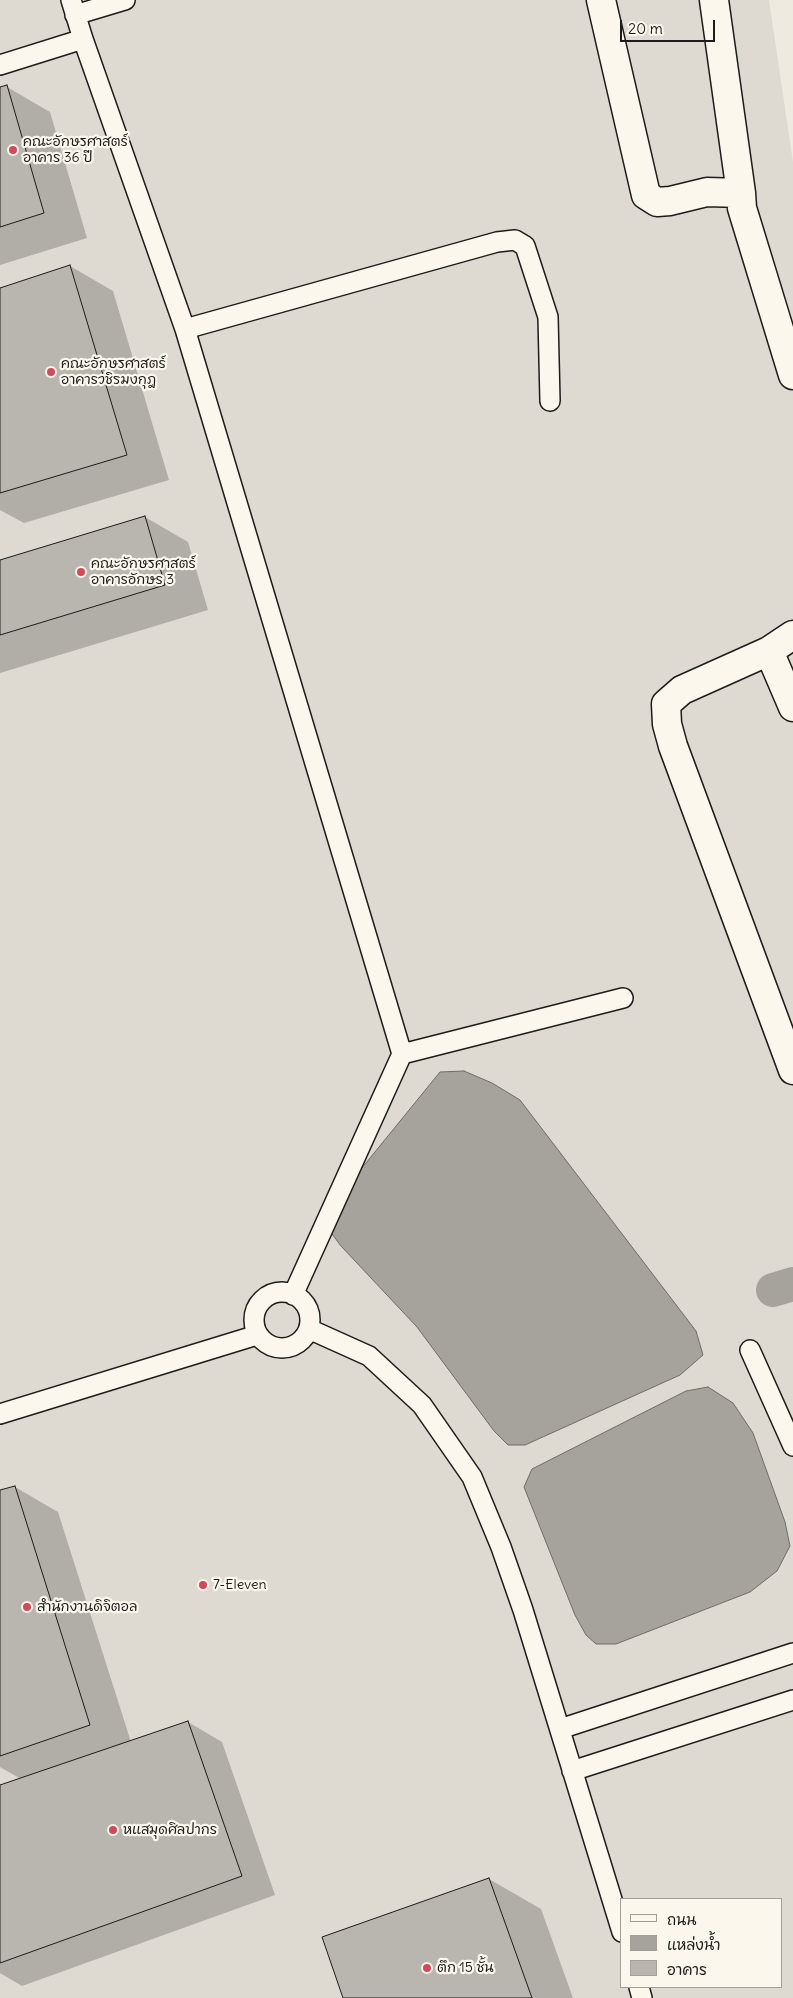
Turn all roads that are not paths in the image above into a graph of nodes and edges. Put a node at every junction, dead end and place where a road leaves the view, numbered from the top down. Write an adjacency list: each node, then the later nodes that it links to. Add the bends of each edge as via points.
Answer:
1 (125, 0): 4 (lane)
2 (601, 0): 7 (street, via 646,195 657,202 707,192)
3 (714, 0): 7 (street)
4 (73, 7): 5 (lane)
5 (82, 39): 6 (lane); 8 (lane)
6 (0, 65)
7 (741, 193): 9 (street, via 742,208)
8 (185, 329): 10 (lane, via 497,242 515,240 525,246 548,317); 16 (lane)
9 (793, 375)
10 (550, 401)
11 (793, 635): 12 (street)
12 (769, 651): 13 (street); 15 (street, via 682,690 666,704 673,746)
13 (793, 707)
14 (623, 998): 16 (lane)
15 (782, 1006): 17 (street)
16 (402, 1054): 18 (lane)
17 (793, 1070)
18 (293, 1295): 19 (lane, via 308,1310); 20 (lane, via 274,1294 261,1301 254,1316)
19 (308, 1329): 20 (lane, via 304,1338 283,1348 274,1347); 26 (lane, via 369,1356 422,1405 472,1477 514,1583)
20 (257, 1335): 22 (lane)
21 (750, 1350): 23 (lane)
22 (0, 1414)
23 (793, 1446)
24 (793, 1654): 26 (lane)
25 (793, 1700): 27 (lane)
26 (560, 1729): 27 (lane)
27 (572, 1771): 28 (lane)
28 (620, 1926)

